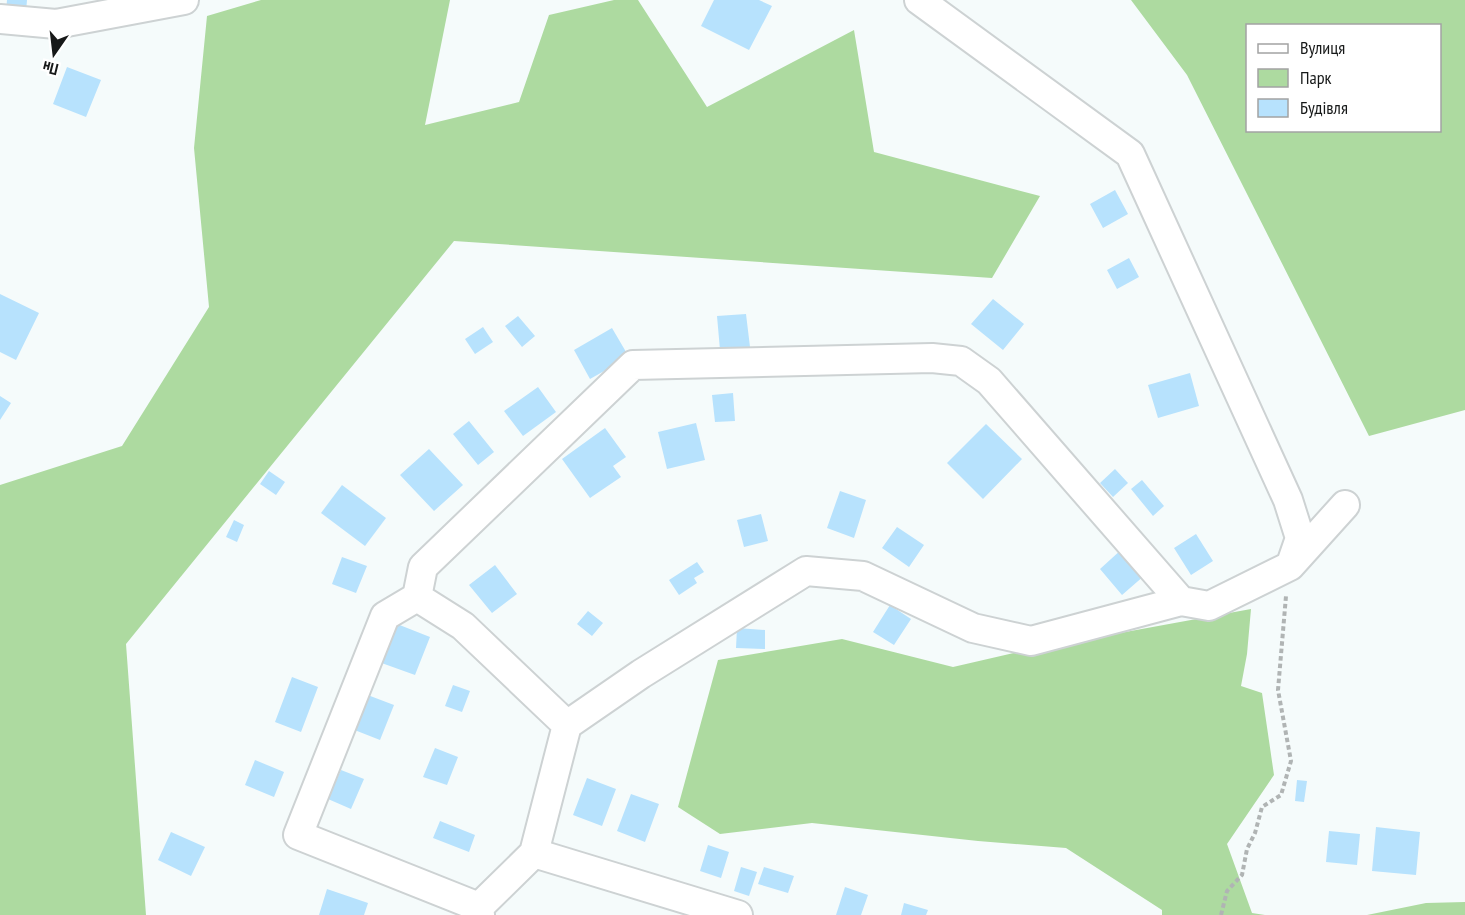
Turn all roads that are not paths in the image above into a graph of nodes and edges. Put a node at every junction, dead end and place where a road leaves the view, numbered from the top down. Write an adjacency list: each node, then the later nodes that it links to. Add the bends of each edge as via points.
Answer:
1 (184, 0): 3 (street, via 56,24)
2 (918, 0): 5 (street, via 1130,154 1288,500 1300,538)
3 (0, 19)
4 (1345, 505): 5 (street)
5 (1290, 566): 7 (street, via 1209,606)
6 (417, 597): 7 (street, via 423,567 633,365 932,357 961,361 989,381); 8 (street, via 463,626); 10 (street, via 385,616 298,836)
7 (1181, 601): 8 (street, via 1031,641 973,628 863,576 806,571)
8 (567, 725): 9 (street)
9 (534, 853): 10 (street); 11 (street)
10 (480, 911)
11 (738, 915)

